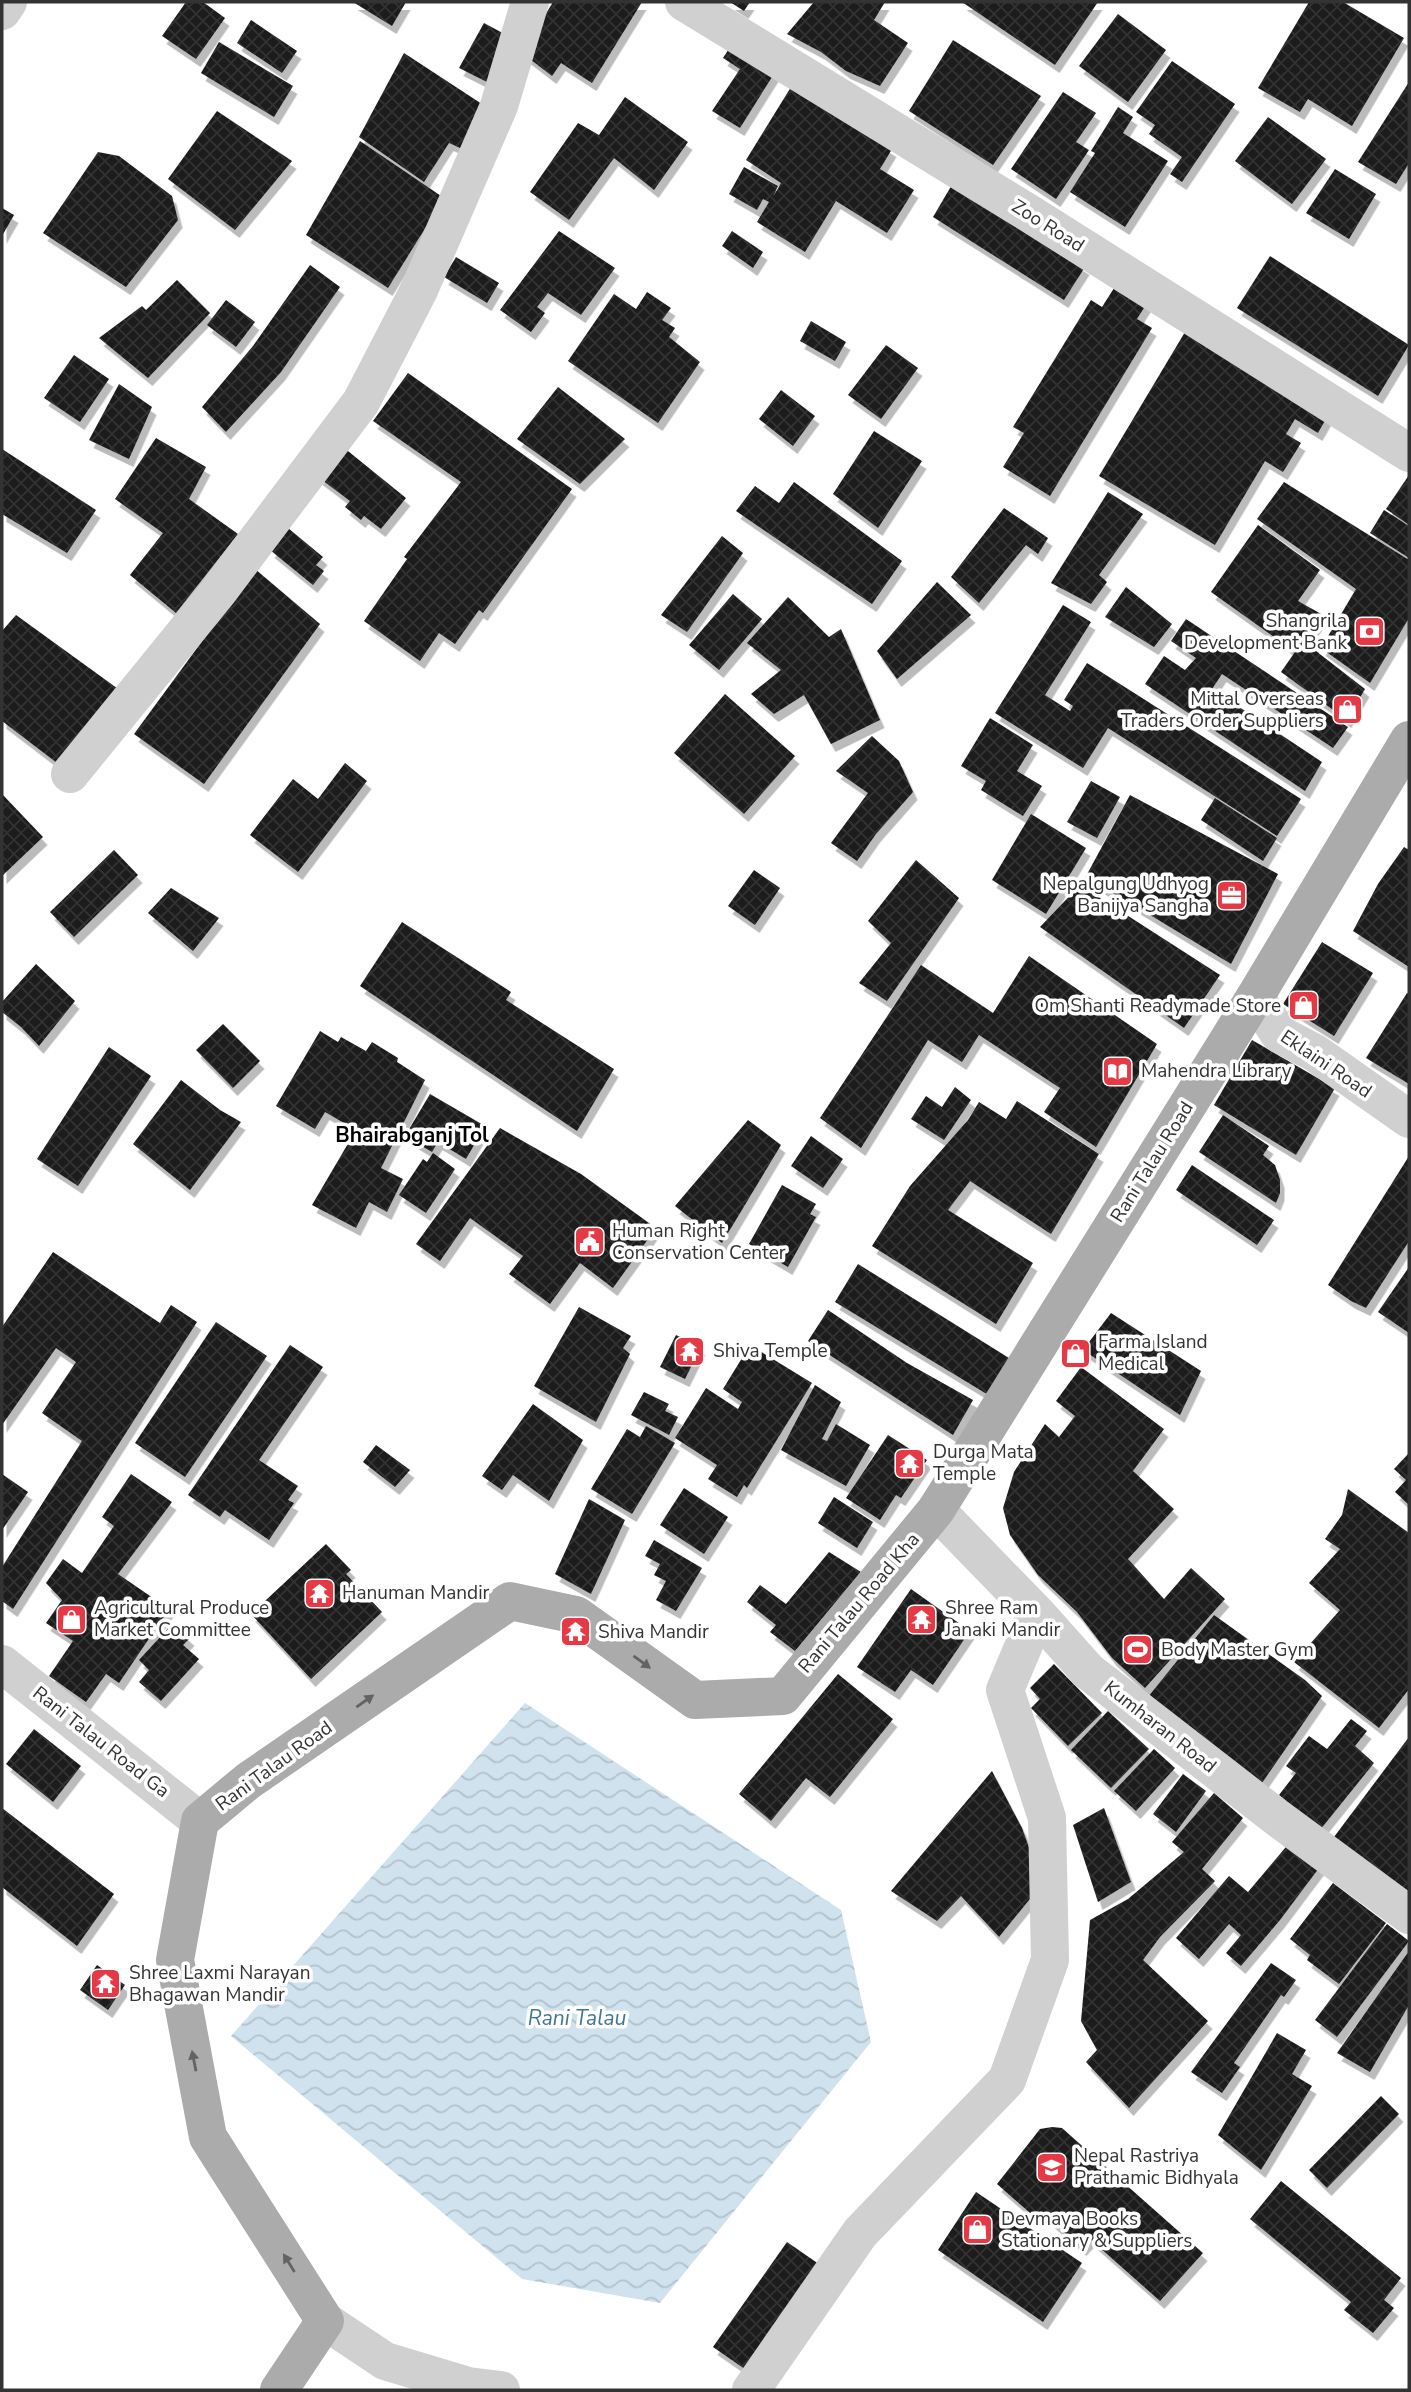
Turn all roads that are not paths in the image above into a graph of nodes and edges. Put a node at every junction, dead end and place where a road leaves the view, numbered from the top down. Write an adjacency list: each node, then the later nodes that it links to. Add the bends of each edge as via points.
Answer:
1 (8, 2): 4 (street)
2 (530, 2): 7 (street, via 499,106 419,290 361,402 218,592)
3 (684, 2): 5 (street, Zoo Road)
4 (2, 12)
5 (1409, 453)
6 (1409, 740): 8 (main road, Rani Talau Road)
7 (70, 774)
8 (1255, 997): 9 (street, Eklaini Road, via 1279,1034 1315,1053); 10 (main road, Rani Talau Road)
9 (1409, 1119)
10 (936, 1510): 11 (street, Kumharan Road); 13 (main road, Rani Talau Road Kha)
11 (1037, 1614): 15 (street, Kumharan Road, via 1088,1671); 19 (street, via 1005,1690 1047,1818 1050,1960 1007,2080 860,2234)
12 (2, 1664): 14 (street, Rani Talau Road Ga)
13 (783, 1696): 14 (main road, Rani Talau Road, one-way to 13, via 248,1781 510,1601 576,1615 695,1700)
14 (200, 1821): 16 (main road, Rani Talau Road, one-way to 14, via 208,2137 174,1960)
15 (1409, 1915)
16 (325, 2321): 17 (main road); 18 (street, via 385,2361 468,2386)
17 (279, 2390)
18 (501, 2390)
19 (751, 2390)

